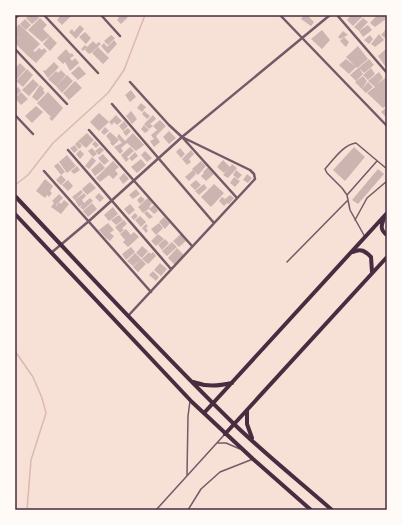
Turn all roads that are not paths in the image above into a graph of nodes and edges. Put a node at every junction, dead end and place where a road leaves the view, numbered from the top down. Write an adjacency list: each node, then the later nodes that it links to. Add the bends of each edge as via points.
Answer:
1 (19, 15): 7 (street)
2 (44, 15): 11 (street)
3 (101, 15): 8 (street)
4 (280, 15): 9 (street)
5 (330, 15): 9 (street)
6 (337, 15): 12 (street)
7 (15, 18)
8 (120, 36)
9 (302, 37): 17 (street); 20 (street)
10 (15, 49): 14 (street)
11 (98, 73)
12 (387, 73)
13 (130, 82): 20 (street)
14 (67, 104)
15 (112, 104): 22 (street)
16 (15, 115): 19 (street)
17 (387, 126)
18 (89, 130): 26 (street)
19 (33, 134)
20 (182, 137): 22 (street); 30 (street); 30 (street, via 254,174 255,179)
21 (68, 150): 31 (street)
22 (159, 158): 26 (street); 37 (street)
23 (377, 161): 24 (lane); 28 (lane); 28 (lane, via 356,143 350,143 336,156 325,169)
24 (387, 169)
25 (44, 170): 36 (street)
26 (134, 180): 31 (street); 41 (street)
27 (387, 181): 35 (lane, via 367,198)
28 (346, 195): 32 (lane)
29 (16, 197): 40 (main road)
30 (237, 198): 37 (street)
31 (112, 201): 36 (street); 46 (street)
32 (348, 201): 35 (lane); 45 (lane)
33 (15, 214): 42 (main road)
34 (386, 214): 38 (main road, via 381,226); 39 (main road)
35 (355, 220): 39 (lane)
36 (89, 221): 40 (street); 48 (street)
37 (214, 223): 41 (street)
38 (387, 236)
39 (365, 237): 43 (main road)
40 (60, 245): 42 (street); 49 (main road)
41 (192, 246): 46 (street)
42 (51, 253): 52 (main road)
43 (351, 253): 47 (main road, via 365,251 371,257); 51 (main road)
44 (387, 257): 47 (main road)
45 (287, 262)
46 (171, 270): 48 (street)
47 (372, 273): 54 (main road)
48 (151, 292): 49 (street)
49 (128, 316): 50 (main road)
50 (192, 382): 51 (main road, via 207,386); 53 (main road)
51 (232, 383): 53 (main road)
52 (190, 399): 55 (main road); 62 (lane)
53 (213, 403): 55 (main road); 56 (main road)
54 (247, 410): 56 (main road); 58 (main road, via 247,424)
55 (204, 413): 57 (main road)
56 (234, 424): 57 (main road); 58 (main road)
57 (225, 434): 59 (lane); 60 (main road)
58 (254, 442): 66 (main road)
59 (217, 443): 60 (lane, via 226,442); 62 (lane)
60 (242, 450): 61 (main road)
61 (253, 460): 64 (lane, via 220,472 201,489); 65 (main road)
62 (187, 475): 63 (lane)
63 (156, 510)
64 (188, 510)
65 (311, 510)
66 (332, 510)

